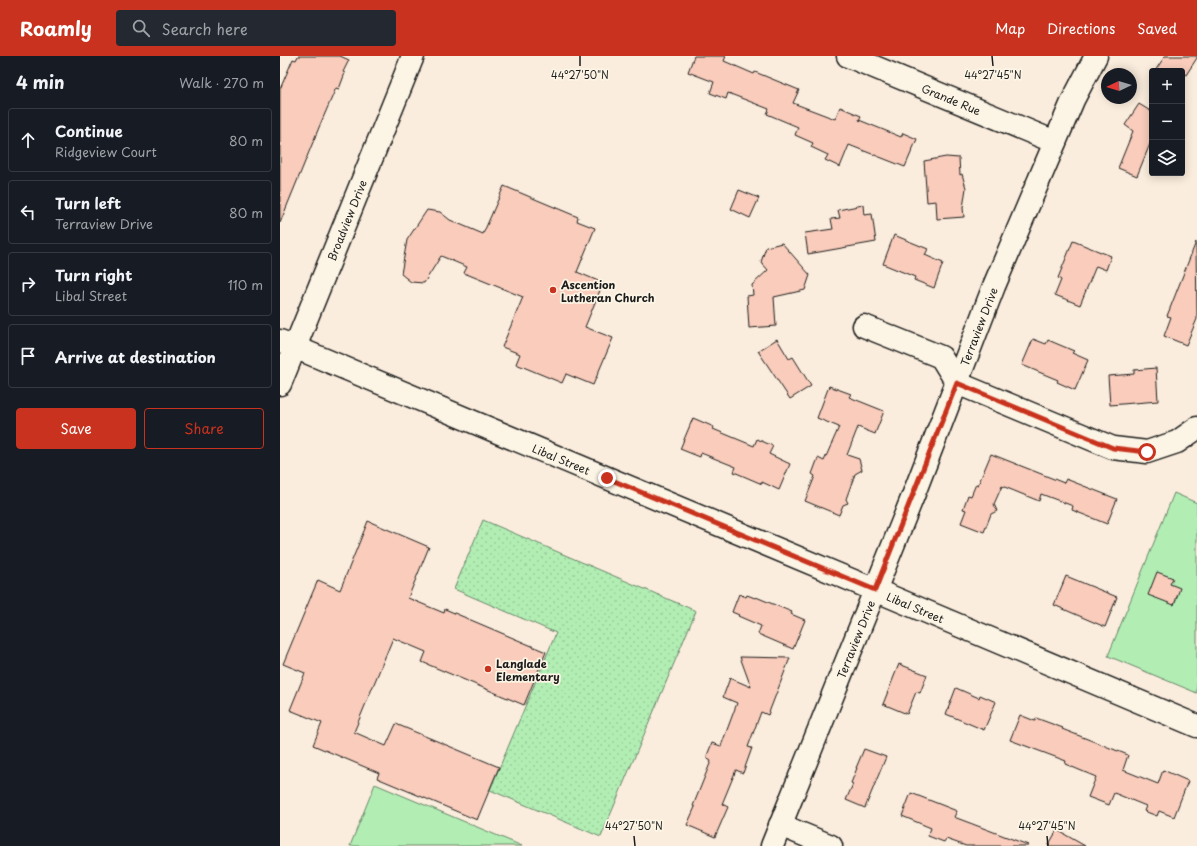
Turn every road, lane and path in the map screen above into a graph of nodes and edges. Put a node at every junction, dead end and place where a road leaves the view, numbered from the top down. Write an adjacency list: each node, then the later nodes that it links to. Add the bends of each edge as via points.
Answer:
1 (413, 56): 6 (street, Broadview Drive)
2 (848, 56): 4 (street, Grande Rue)
3 (1096, 56): 4 (street, Terraview Drive)
4 (1055, 142): 7 (street, Terraview Drive, via 994,286)
5 (864, 326): 7 (street, via 941,357)
6 (287, 344): 8 (street, Broadview Drive); 10 (street, Libal Street)
7 (957, 383): 9 (street, via 1113,448 1147,452 1177,442); 10 (street, Terraview Drive)
8 (280, 384)
9 (1197, 428)
10 (875, 590): 11 (street, Libal Street); 12 (street, Terraview Drive)
11 (1197, 726)
12 (780, 825): 13 (street, Terraview Drive); 14 (street)
13 (772, 846)
14 (831, 846)

